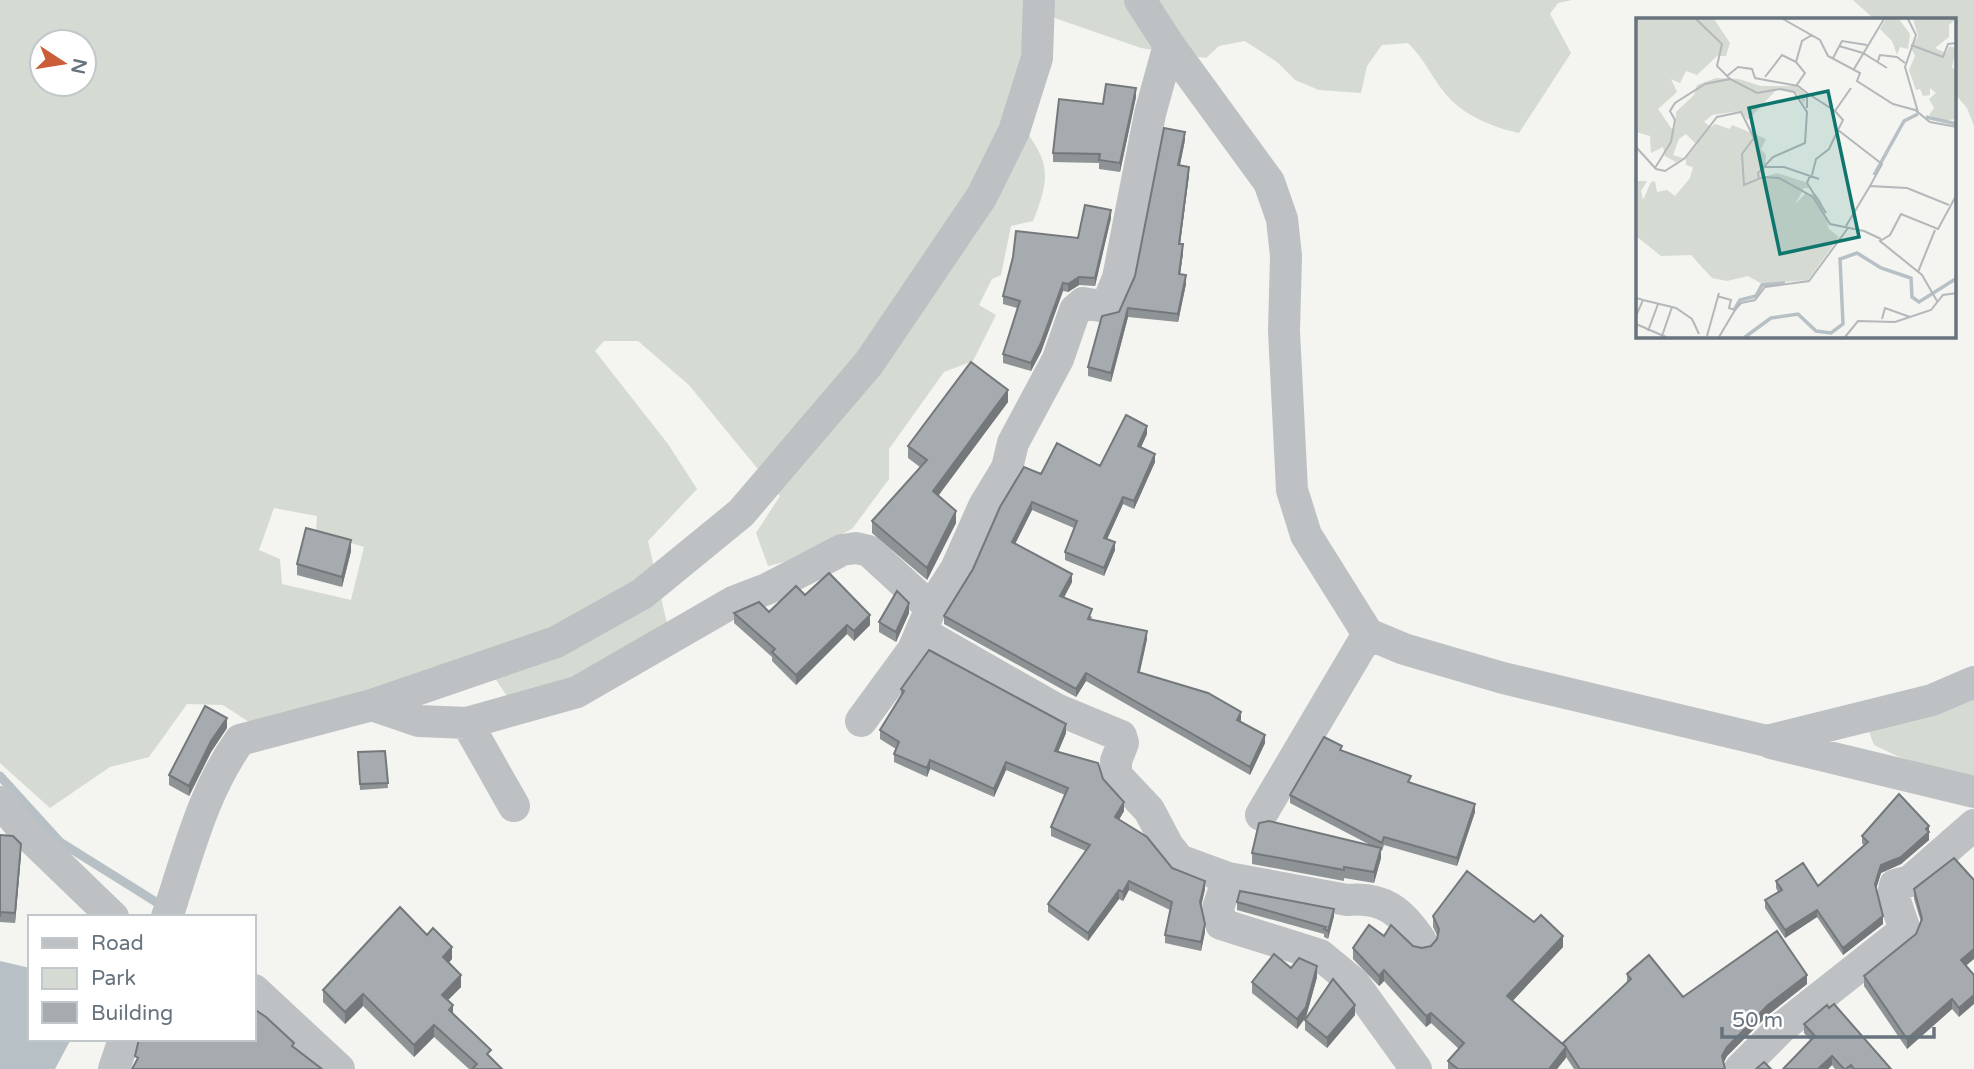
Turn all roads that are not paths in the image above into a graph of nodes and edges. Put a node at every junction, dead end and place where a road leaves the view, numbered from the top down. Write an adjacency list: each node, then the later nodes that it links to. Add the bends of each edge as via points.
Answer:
1 (1039, 0): 7 (street, via 1037,58 1014,131 982,196 869,363 741,513 642,594 556,642)
2 (1140, 0): 3 (street)
3 (1169, 45): 4 (street, via 1111,299 1106,307 1083,303 1075,310 1058,359 1013,443 1007,468); 5 (street, via 1269,182 1282,219 1292,490 1306,535)
4 (926, 620): 8 (street, via 913,650); 9 (street, via 869,551 842,550 733,602 577,692); 16 (street, via 1056,709 1121,736 1124,743 1116,775 1149,810 1172,853 1179,860)
5 (1368, 634): 10 (street, via 1503,678); 14 (street)
6 (1974, 682): 10 (street, via 1932,700)
7 (372, 705): 9 (street, via 419,721); 17 (street, via 240,740 205,800)
8 (861, 721)
9 (467, 723): 13 (street)
10 (1767, 741): 11 (street)
11 (1974, 792)
12 (0, 802): 18 (street)
13 (514, 806)
14 (1261, 815)
15 (1974, 825): 25 (street, via 1910,880 1895,885 1893,895 1904,927 1900,934 1781,1028)
16 (1228, 878): 19 (street, via 1378,902 1396,909); 24 (street, via 1218,908 1221,924 1320,955 1353,983)
17 (170, 908)
18 (111, 915)
19 (1421, 941)
20 (256, 992): 23 (street)
21 (123, 1041): 22 (street)
22 (114, 1069)
23 (338, 1069)
24 (1416, 1069)
25 (1740, 1069)

